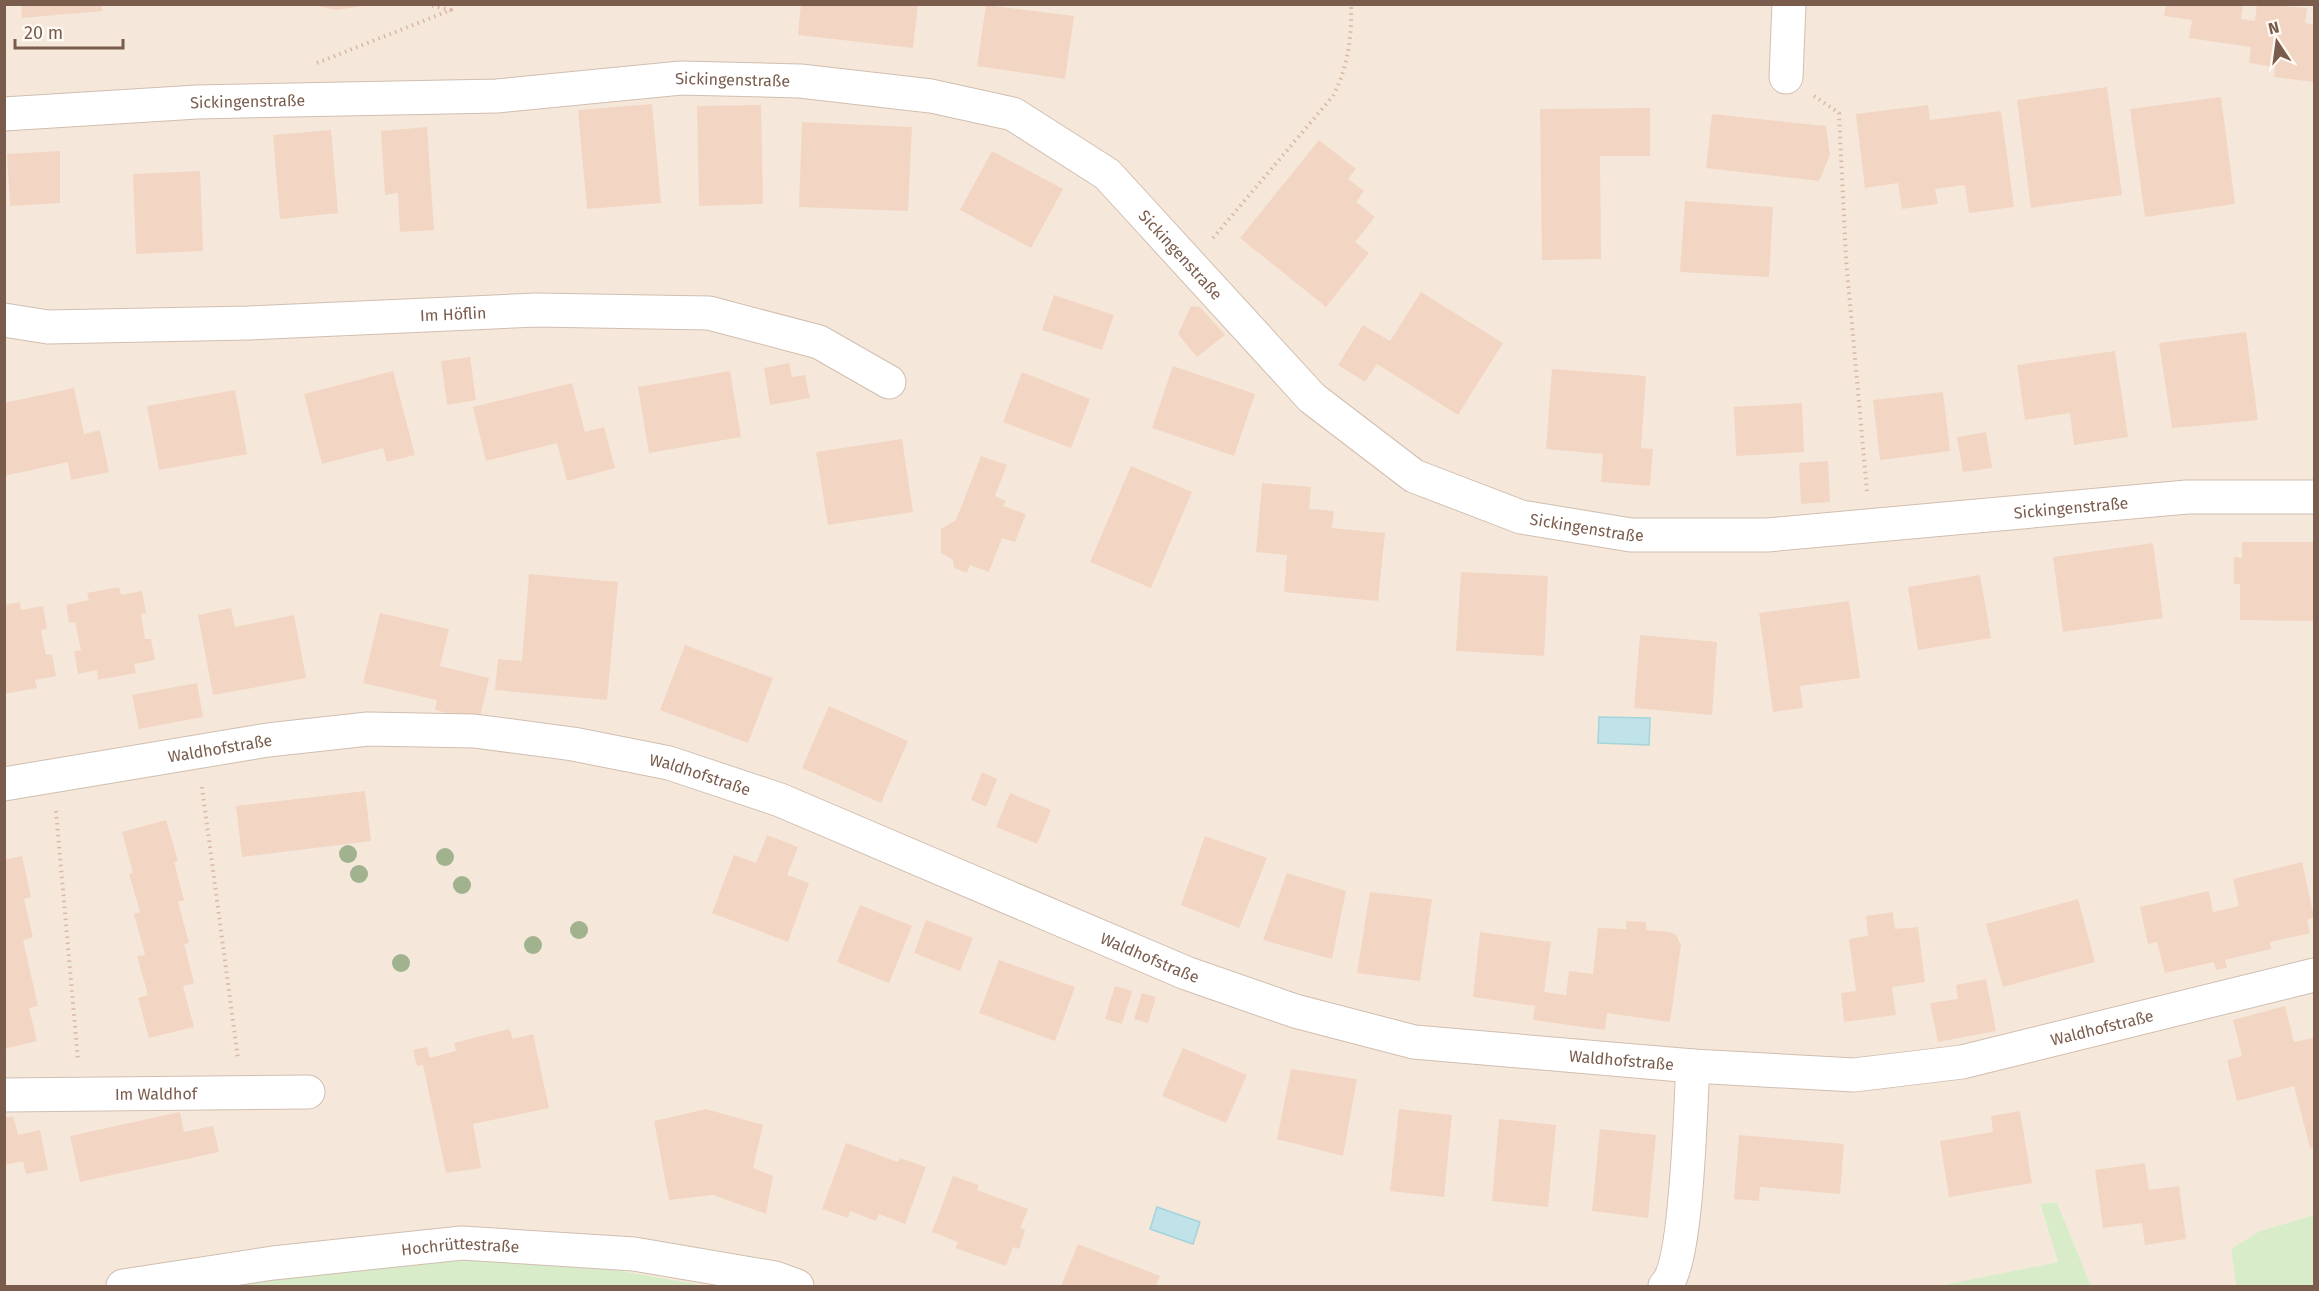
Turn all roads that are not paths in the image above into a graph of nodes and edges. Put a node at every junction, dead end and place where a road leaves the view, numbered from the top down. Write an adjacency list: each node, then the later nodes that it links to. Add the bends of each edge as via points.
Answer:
1 (1789, 4): 2 (street)
2 (1786, 77)
3 (4, 114): 6 (street, Sickingenstraße, via 197,102 497,96 681,78 800,81 931,96 1013,114 1107,174 1312,398 1414,476 1521,517 1631,535 1767,535 2187,497)
4 (4, 320): 5 (street, Im Höflin, via 48,327 249,323 536,310 709,313 819,342)
5 (889, 382)
6 (2314, 498)
7 (4, 784): 9 (street, Waldhofstraße, via 268,740 368,729 474,731 573,744 669,763 780,800 1186,973 1295,1011 1414,1042)
8 (2314, 975): 9 (street, Waldhofstraße, via 1962,1062 1854,1075)
9 (1693, 1066): 14 (street, via 1680,1250)
10 (308, 1092): 11 (street, Im Waldhof)
11 (4, 1095)
12 (123, 1287): 13 (street, Hochrüttestraße, via 273,1263 462,1243 634,1254 775,1278)
13 (797, 1287)
14 (1665, 1287)

